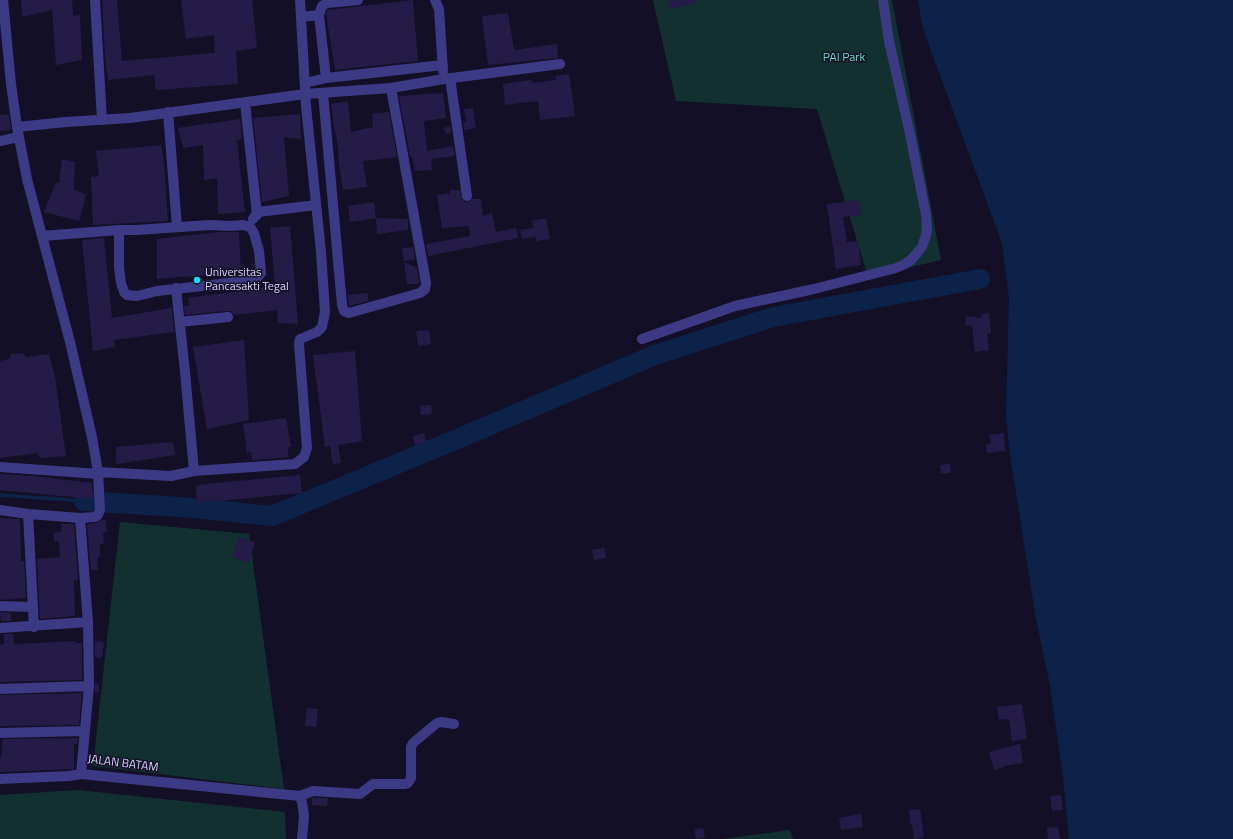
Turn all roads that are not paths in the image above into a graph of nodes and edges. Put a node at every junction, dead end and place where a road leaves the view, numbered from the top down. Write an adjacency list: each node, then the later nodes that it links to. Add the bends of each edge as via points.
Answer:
1 (3, 0): 20 (street)
2 (95, 0): 19 (street)
3 (300, 0): 8 (street)
4 (358, 0): 7 (street, via 326,3)
5 (435, 0): 10 (street)
6 (883, 0): 32 (street, via 889,41 926,215 927,232 922,247 911,260 896,268 734,306)
7 (319, 15): 8 (street); 11 (street)
8 (301, 17): 13 (street)
9 (560, 64): 12 (street)
10 (443, 65): 11 (street); 12 (street)
11 (326, 78): 13 (street)
12 (447, 78): 14 (street); 22 (street)
13 (305, 83): 16 (street)
14 (391, 88): 15 (street); 15 (street, via 425,289 420,293 349,312 344,311 342,305)
15 (323, 93): 16 (street)
16 (305, 94): 17 (street); 23 (street)
17 (245, 102): 18 (street); 24 (street)
18 (168, 112): 19 (street); 25 (street)
19 (102, 120): 20 (street, via 66,122)
20 (18, 132): 21 (street); 28 (street)
21 (0, 141)
22 (467, 196)
23 (316, 206): 24 (street, via 269,210 258,212); 34 (street, via 325,312 322,327 300,339 299,344 307,448 304,457 295,464)
24 (257, 215): 26 (street)
25 (177, 227): 26 (street); 27 (street)
26 (250, 227): 29 (street, via 259,251 261,273 257,278)
27 (119, 230): 28 (street); 29 (street, via 119,267 124,292 136,296)
28 (42, 236): 35 (street, via 80,384)
29 (176, 288): 31 (street)
30 (228, 317): 31 (street)
31 (180, 322): 34 (street)
32 (642, 339)
33 (0, 467): 35 (street)
34 (194, 471): 35 (street, via 171,476)
35 (99, 473): 38 (street, via 98,515)
36 (0, 510): 37 (street)
37 (28, 514): 38 (street); 40 (street)
38 (80, 518): 41 (street, JALAN BATAM)
39 (0, 606): 40 (street)
40 (32, 606): 42 (street)
41 (88, 622): 42 (street); 44 (street, JALAN BATAM)
42 (34, 627): 43 (street)
43 (0, 628)
44 (89, 686): 45 (street); 47 (street, JALAN BATAM)
45 (0, 689)
46 (454, 724): 51 (street, JALAN BATAM, via 437,723 413,742 411,778 408,783 373,784 360,794 313,792)
47 (84, 731): 48 (street); 49 (street, JALAN BATAM)
48 (0, 733)
49 (81, 774): 50 (street); 51 (street, JALAN BATAM)
50 (0, 778)
51 (300, 796): 52 (street, via 304,816)
52 (302, 839)

